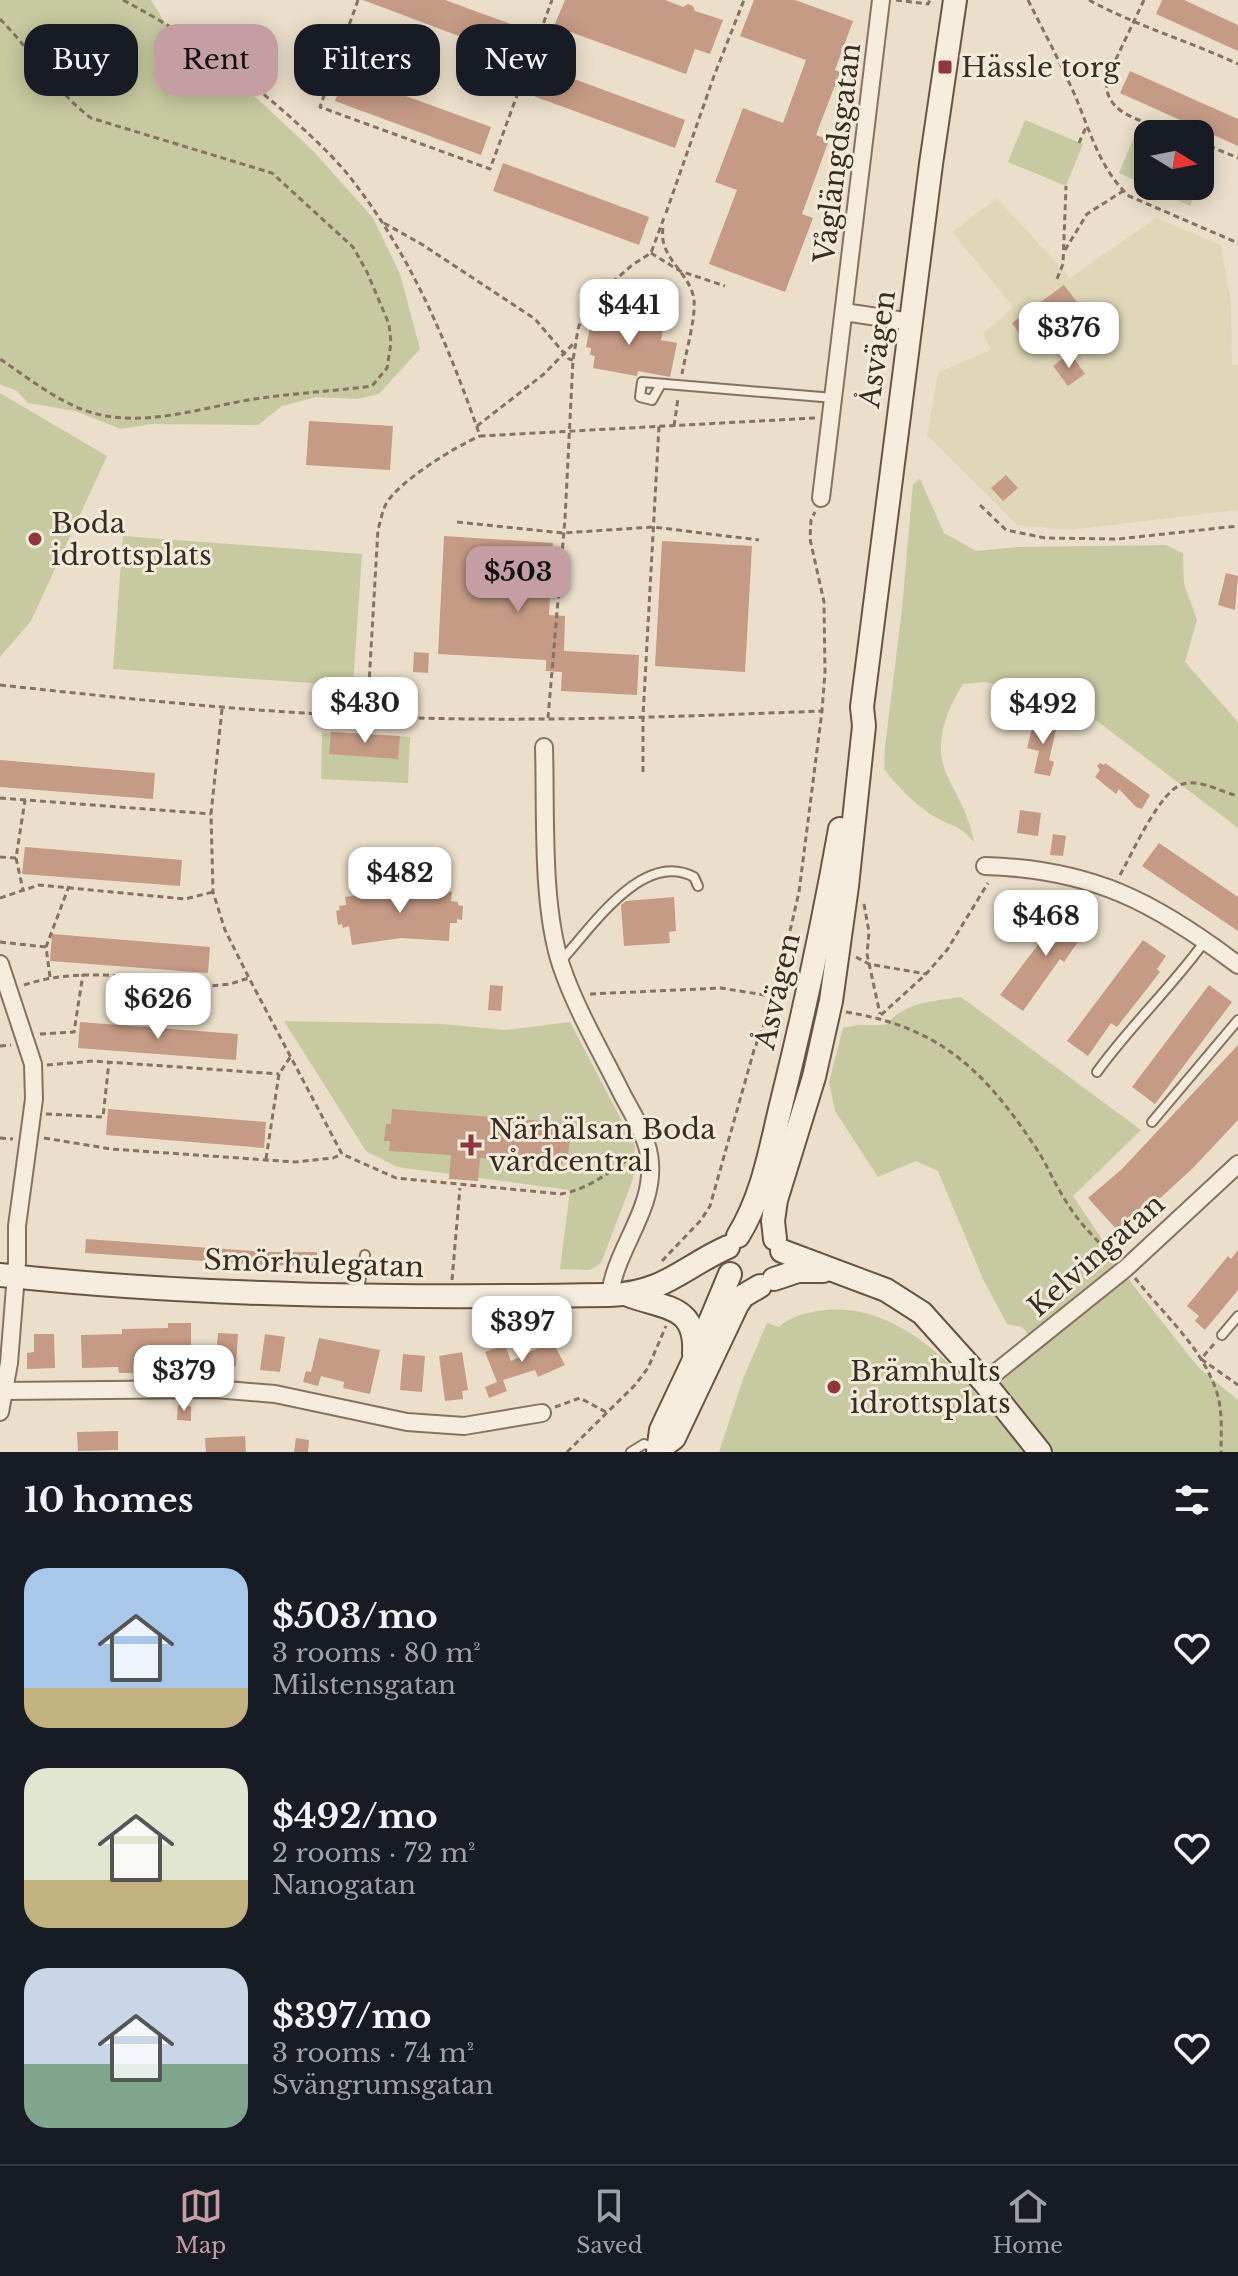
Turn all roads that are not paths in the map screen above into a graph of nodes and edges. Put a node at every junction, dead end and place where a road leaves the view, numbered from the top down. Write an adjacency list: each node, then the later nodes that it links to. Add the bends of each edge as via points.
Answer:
1 (881, 0): 3 (street, Våglängdsgatan)
2 (955, 0): 4 (street, Åsvägen)
3 (844, 312): 4 (street); 6 (street, Våglängdsgatan)
4 (911, 322): 8 (street, Åsvägen)
5 (661, 384): 6 (lane)
6 (835, 398): 7 (street, Våglängdsgatan)
7 (821, 498)
8 (862, 707): 20 (street, Åsvägen, via 854,724 843,813 808,995 755,1206); 21 (street, Åsvägen, via 863,741 836,970 814,1077 776,1200)
9 (544, 747): 13 (street, via 550,914)
10 (992, 866): 12 (street, via 1052,870 1131,895)
11 (698, 886): 13 (lane, via 694,877 677,870 658,873 611,903)
12 (1206, 940): 15 (street); 17 (lane)
13 (560, 962): 28 (street, via 647,1147 651,1175 616,1268)
14 (0, 964): 26 (street, via 33,1067 17,1262)
15 (1238, 965)
16 (1238, 1020): 18 (lane)
17 (1097, 1072)
18 (1152, 1122)
19 (1238, 1164): 33 (street, Kelvingatan, via 1126,1268)
20 (733, 1241): 21 (street, via 755,1230); 23 (street, Smörhulegatan); 25 (street, via 726,1258)
21 (778, 1245): 24 (street); 27 (street, via 781,1268)
22 (365, 1255): 29 (lane)
23 (694, 1268): 25 (street); 28 (street, Smörhulegatan, via 665,1283)
24 (828, 1270): 27 (street, via 798,1271); 33 (street, via 886,1290 922,1313)
25 (730, 1273): 27 (street, via 741,1284); 32 (street)
26 (7, 1276): 29 (street, Smörhulegatan); 34 (street)
27 (767, 1282): 37 (street, via 737,1305 674,1438)
28 (618, 1295): 29 (street, Smörhulegatan); 32 (street, Smörhulegatan, via 686,1317 695,1343)
29 (358, 1296)
30 (1238, 1316): 31 (lane)
31 (1222, 1335)
32 (694, 1360): 37 (street, via 661,1430)
33 (984, 1382): 39 (street)
34 (3, 1391): 35 (street); 36 (street, via 215,1389 275,1394 407,1422 464,1426)
35 (0, 1412)
36 (542, 1413)
37 (659, 1450): 38 (lane, via 644,1444)
38 (631, 1452)
39 (1040, 1452)

